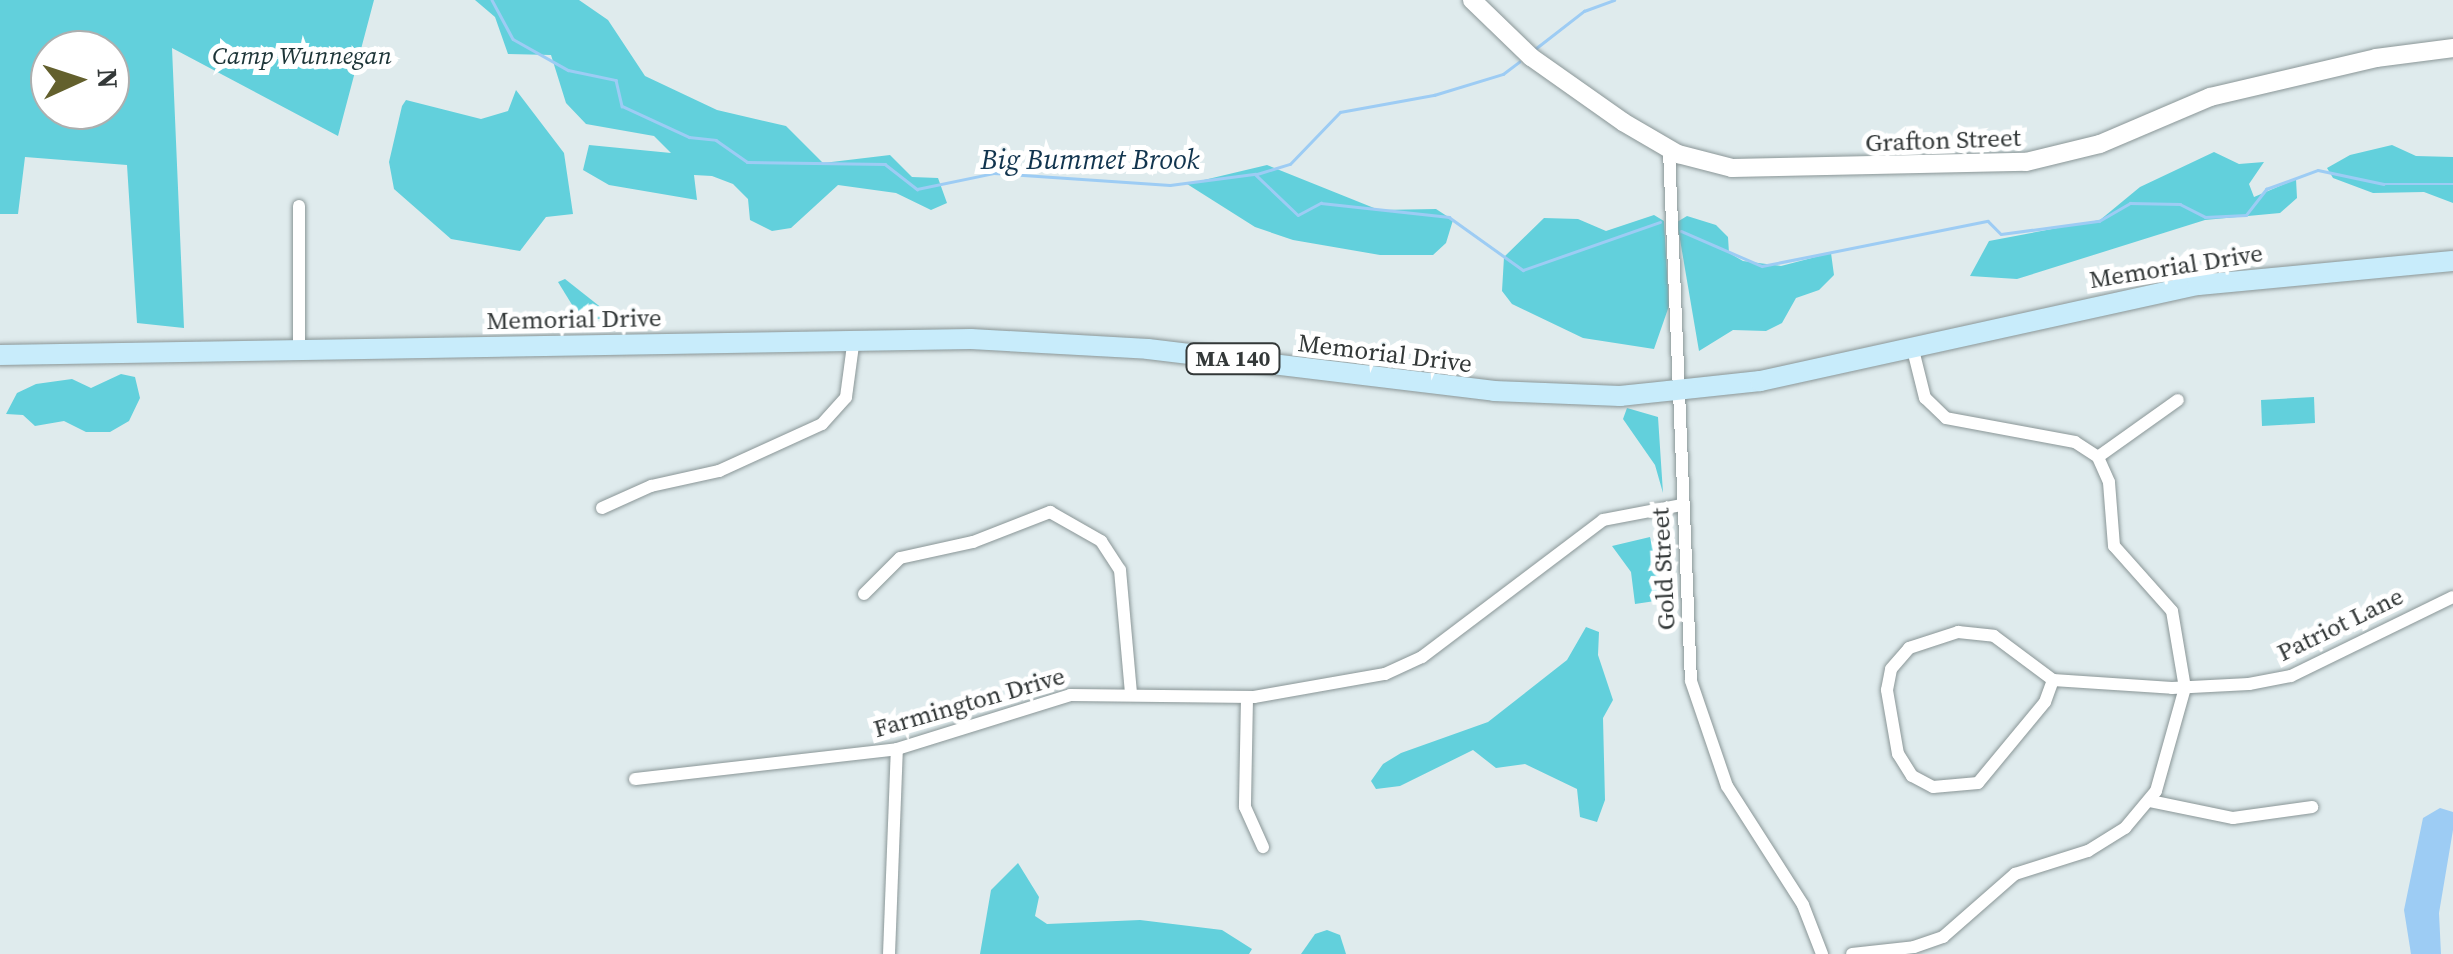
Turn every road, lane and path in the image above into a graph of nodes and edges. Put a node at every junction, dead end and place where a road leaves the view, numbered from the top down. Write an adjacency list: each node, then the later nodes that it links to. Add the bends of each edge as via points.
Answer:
1 (1472, 0): 3 (street, Grafton Street, via 1551,74)
2 (2453, 48): 3 (street, Grafton Street, via 2376,58 2210,97 2100,144 2026,162 1757,169 1706,163)
3 (1670, 150): 10 (street, Gold Street)
4 (299, 206): 8 (street)
5 (2453, 260): 7 (main road, Memorial Drive / MA 140, via 2198,285)
6 (854, 338): 8 (main road, Memorial Drive / MA 140); 10 (main road, Memorial Drive / MA 140, via 1104,346 1534,394); 14 (street, via 846,398 822,424 719,471 651,486)
7 (1912, 346): 10 (main road, Memorial Drive / MA 140); 12 (street, via 1926,398 1946,418 2075,442)
8 (299, 349): 9 (main road, Memorial Drive / MA 140)
9 (0, 354)
10 (1675, 393): 13 (street, Gold Street)
11 (2178, 400): 12 (street)
12 (2098, 458): 18 (street, via 2109,482 2114,546 2172,611)
13 (1682, 505): 20 (street, Farmington Drive, via 1602,520 1405,668); 27 (street, Gold Street, via 1695,699 1727,786 1803,905)
14 (602, 508)
15 (864, 594): 19 (street, via 900,558 973,542 1050,512 1100,541 1120,570)
16 (2453, 597): 18 (street, Patriot Lane, via 2291,676)
17 (2054, 680): 17 (street, via 1986,632 1964,630 1909,648 1888,679 1898,754 1912,776 1933,787 1978,783 2009,751); 18 (street, Patriot Lane)
18 (2186, 688): 23 (street)
19 (1132, 694): 20 (street, Farmington Drive); 21 (street, Farmington Drive, via 1057,698)
20 (1248, 698): 25 (street, via 1245,807)
21 (897, 750): 22 (street, Farmington Drive); 26 (street)
22 (635, 779)
23 (2150, 801): 24 (street, via 2233,818); 28 (street, via 2108,840 2015,874 1942,936 1914,947)
24 (2312, 806)
25 (1263, 847)
26 (889, 954)
27 (1822, 954)
28 (1852, 954)

